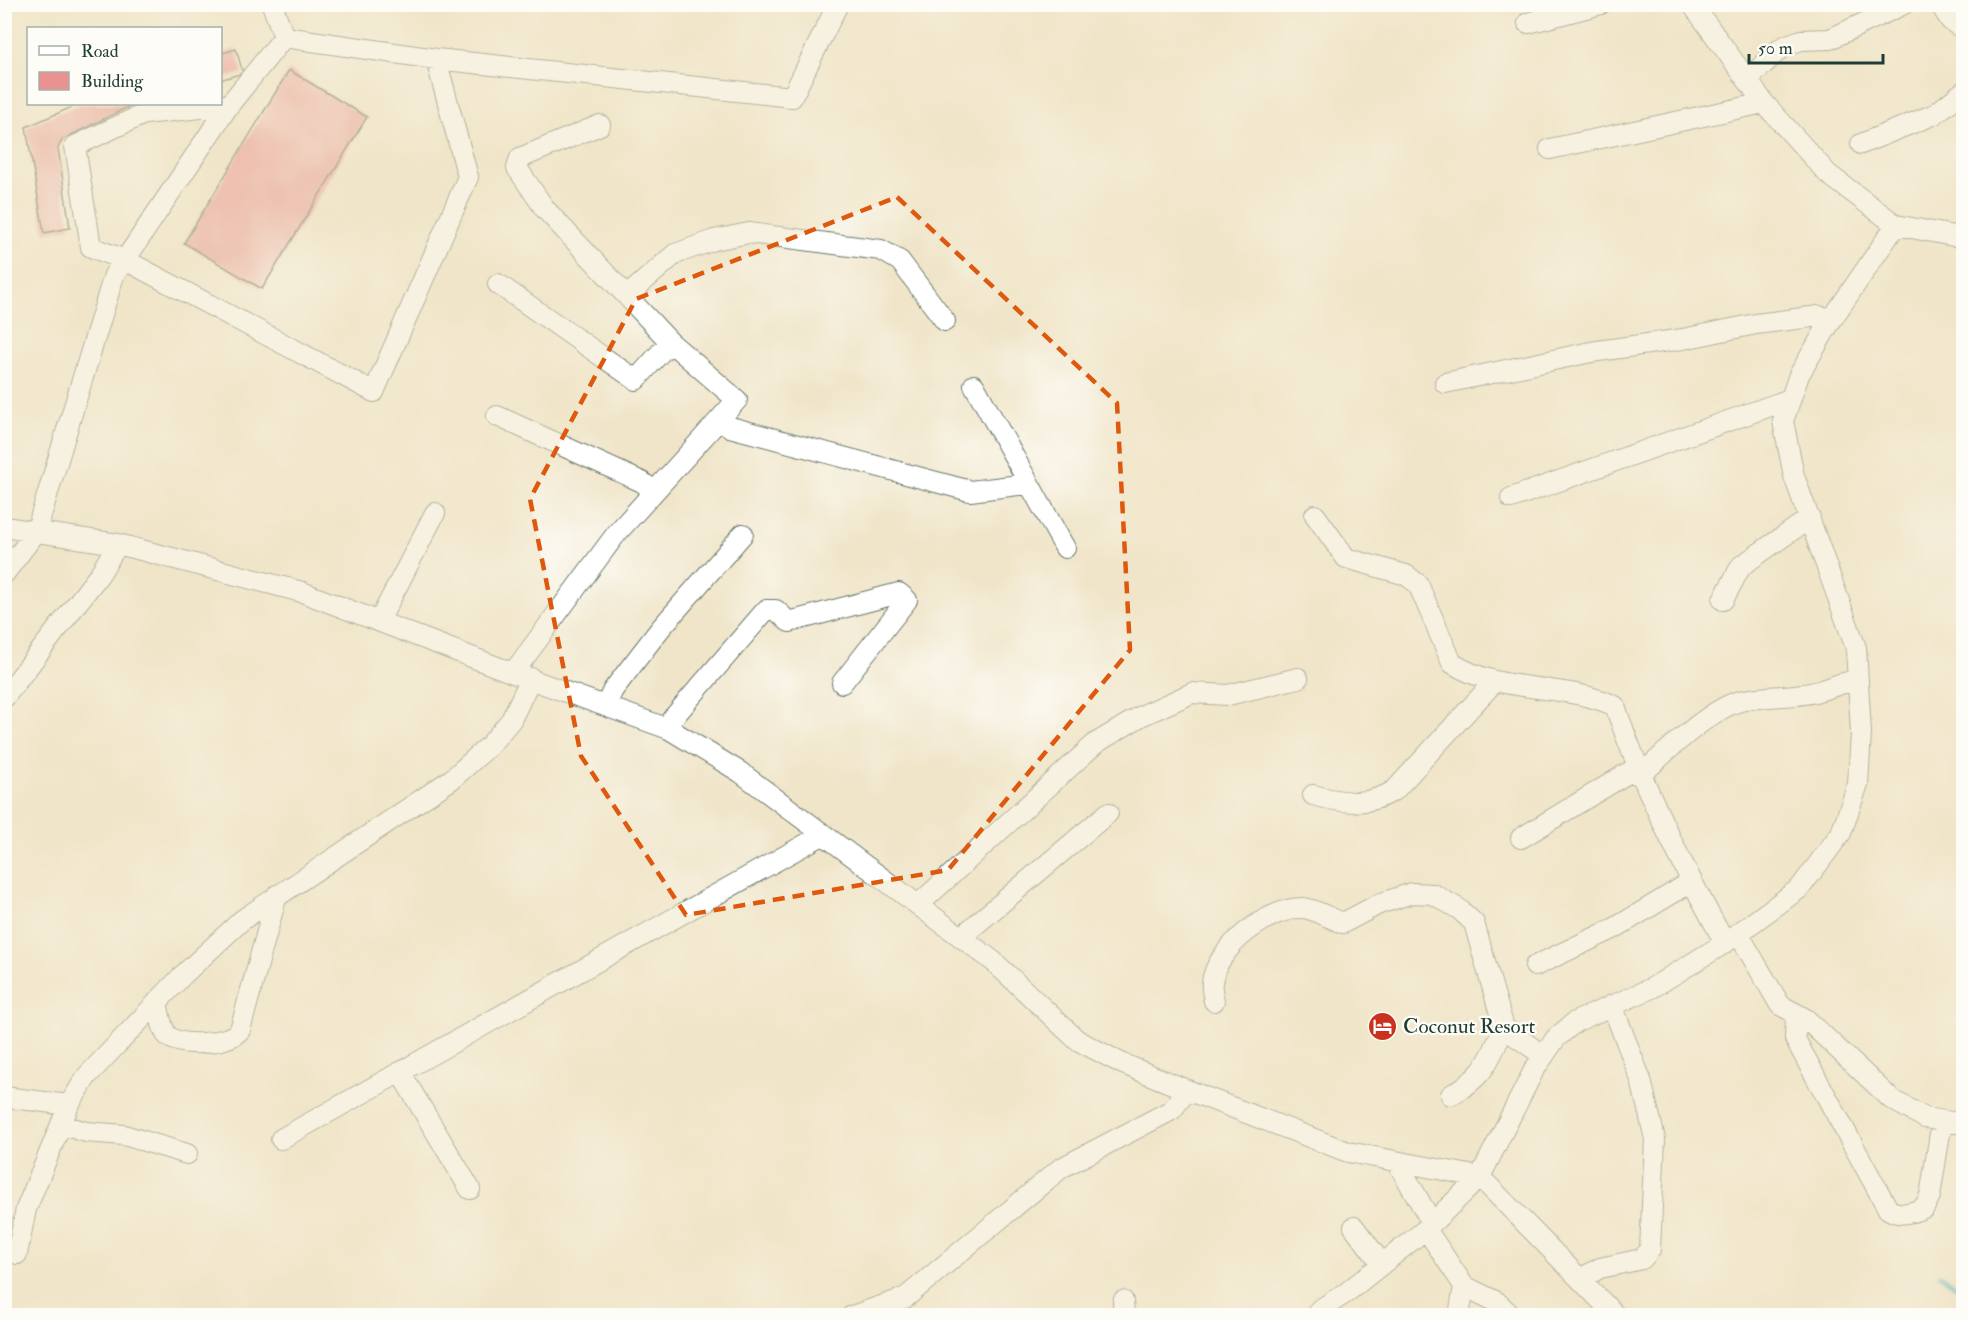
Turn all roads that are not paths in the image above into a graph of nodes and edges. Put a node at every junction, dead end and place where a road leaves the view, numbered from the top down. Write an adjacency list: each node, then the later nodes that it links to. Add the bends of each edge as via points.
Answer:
1 (272, 4): 9 (street)
2 (838, 4): 10 (street, via 792,97)
3 (1601, 4): 7 (street)
4 (1692, 4): 11 (street)
5 (1904, 4): 11 (street, via 1830,39 1801,40 1781,48)
6 (1940, 4): 8 (street, via 1954,25)
7 (1528, 23)
8 (1964, 30)
9 (284, 37): 10 (street); 14 (street)
10 (435, 59): 20 (street, via 468,177 374,392)
11 (1748, 80): 13 (street)
12 (1964, 91): 16 (street, via 1935,114)
13 (1764, 103): 17 (street); 18 (street, via 1828,174)
14 (229, 105): 20 (street); 20 (street, via 144,114 75,146 91,248)
15 (600, 124): 22 (street, via 520,158 517,168 545,209)
16 (1861, 144)
17 (1550, 149)
18 (1896, 225): 19 (street); 23 (street)
19 (1964, 238)
20 (119, 268): 38 (street)
21 (498, 284): 25 (street, via 636,380)
22 (628, 296): 24 (street, via 675,254 749,233 891,254); 25 (street)
23 (1832, 320): 26 (street, via 1819,316 1756,324); 28 (street, via 1799,375)
24 (945, 321)
25 (670, 342): 30 (street, via 737,400)
26 (1444, 382)
27 (974, 385): 31 (street)
28 (1790, 399): 33 (street); 36 (street, via 1783,421 1794,476)
29 (497, 416): 32 (street)
30 (719, 420): 31 (street, via 730,427 970,491); 32 (street)
31 (1027, 484): 41 (street)
32 (654, 491): 45 (street, via 616,534)
33 (1511, 498)
34 (435, 513): 44 (street)
35 (1315, 514): 48 (street, via 1346,558 1406,575 1418,584 1452,663)
36 (1810, 518): 43 (street, via 1741,566); 47 (street, via 1856,648)
37 (4, 526): 38 (street)
38 (36, 532): 40 (street); 42 (street)
39 (742, 534): 51 (street, via 660,629)
40 (118, 544): 44 (street, via 302,592); 50 (street)
41 (1065, 548)
42 (4, 574)
43 (1723, 600)
44 (379, 621): 45 (street)
45 (522, 675): 51 (street); 59 (street, via 511,720 489,746 452,779)
46 (1298, 678): 60 (street, via 1228,695 1192,693 1141,716 1096,743)
47 (1858, 680): 53 (street, via 1804,694 1737,702); 62 (street, via 1858,784 1841,833 1800,888)
48 (1494, 682): 53 (street, via 1599,698 1615,706); 54 (street, via 1395,790 1381,799 1364,802)
49 (842, 683): 52 (street, via 907,600 899,593 789,622 776,610 766,610 672,719)
50 (4, 698)
51 (606, 705): 52 (street)
52 (669, 729): 56 (street, via 740,772)
53 (1638, 772): 57 (street); 58 (street)
54 (1313, 795)
55 (1108, 813): 61 (street)
56 (824, 834): 60 (street); 70 (street)
57 (1521, 838)
58 (1691, 882): 62 (street); 63 (street, via 1615,928)
59 (277, 895): 65 (street, via 242,920); 65 (street, via 235,1037 223,1041 173,1040 166,1034)
60 (918, 905): 61 (street)
61 (961, 937): 71 (street, via 993,961 1077,1040)
62 (1731, 938): 66 (street, via 1652,988); 67 (street, via 1780,1005)
63 (1535, 966)
64 (1214, 1001): 68 (street, via 1211,983 1224,953 1255,926 1274,916 1304,908 1342,923 1412,893 1433,894 1474,923)
65 (157, 1002): 74 (street, via 87,1076)
66 (1612, 1005): 69 (street, via 1575,1022 1556,1038); 87 (street, via 1641,1080 1655,1139 1650,1250 1642,1259 1600,1268)
67 (1796, 1014): 75 (street, via 1814,1026 1890,1099 1925,1118); 75 (street, via 1795,1040 1888,1209 1895,1214 1924,1208 1930,1196)
68 (1504, 1028): 69 (street); 72 (street, via 1484,1072)
69 (1544, 1056): 81 (street)
70 (400, 1072): 78 (street); 82 (street)
71 (1187, 1090): 80 (street, via 1348,1152); 89 (street, via 1172,1110 1061,1167 905,1298)
72 (1451, 1095)
73 (4, 1097): 74 (street)
74 (69, 1105): 77 (street)
75 (1942, 1121): 76 (street)
76 (1964, 1124)
77 (63, 1125): 79 (street, via 86,1132 124,1135); 85 (street, via 26,1209)
78 (281, 1138)
79 (187, 1154)
80 (1397, 1162): 81 (street); 83 (street)
81 (1480, 1177): 83 (street); 87 (street)
82 (470, 1189)
83 (1429, 1226): 86 (street); 88 (street)
84 (1354, 1227): 86 (street)
85 (17, 1254)
86 (1382, 1264): 90 (street)
87 (1580, 1279): 93 (street)
88 (1464, 1286): 91 (street); 92 (street, via 1497,1302)
89 (852, 1316)
90 (1316, 1316)
91 (1459, 1316)
92 (1512, 1316)
93 (1616, 1316)

